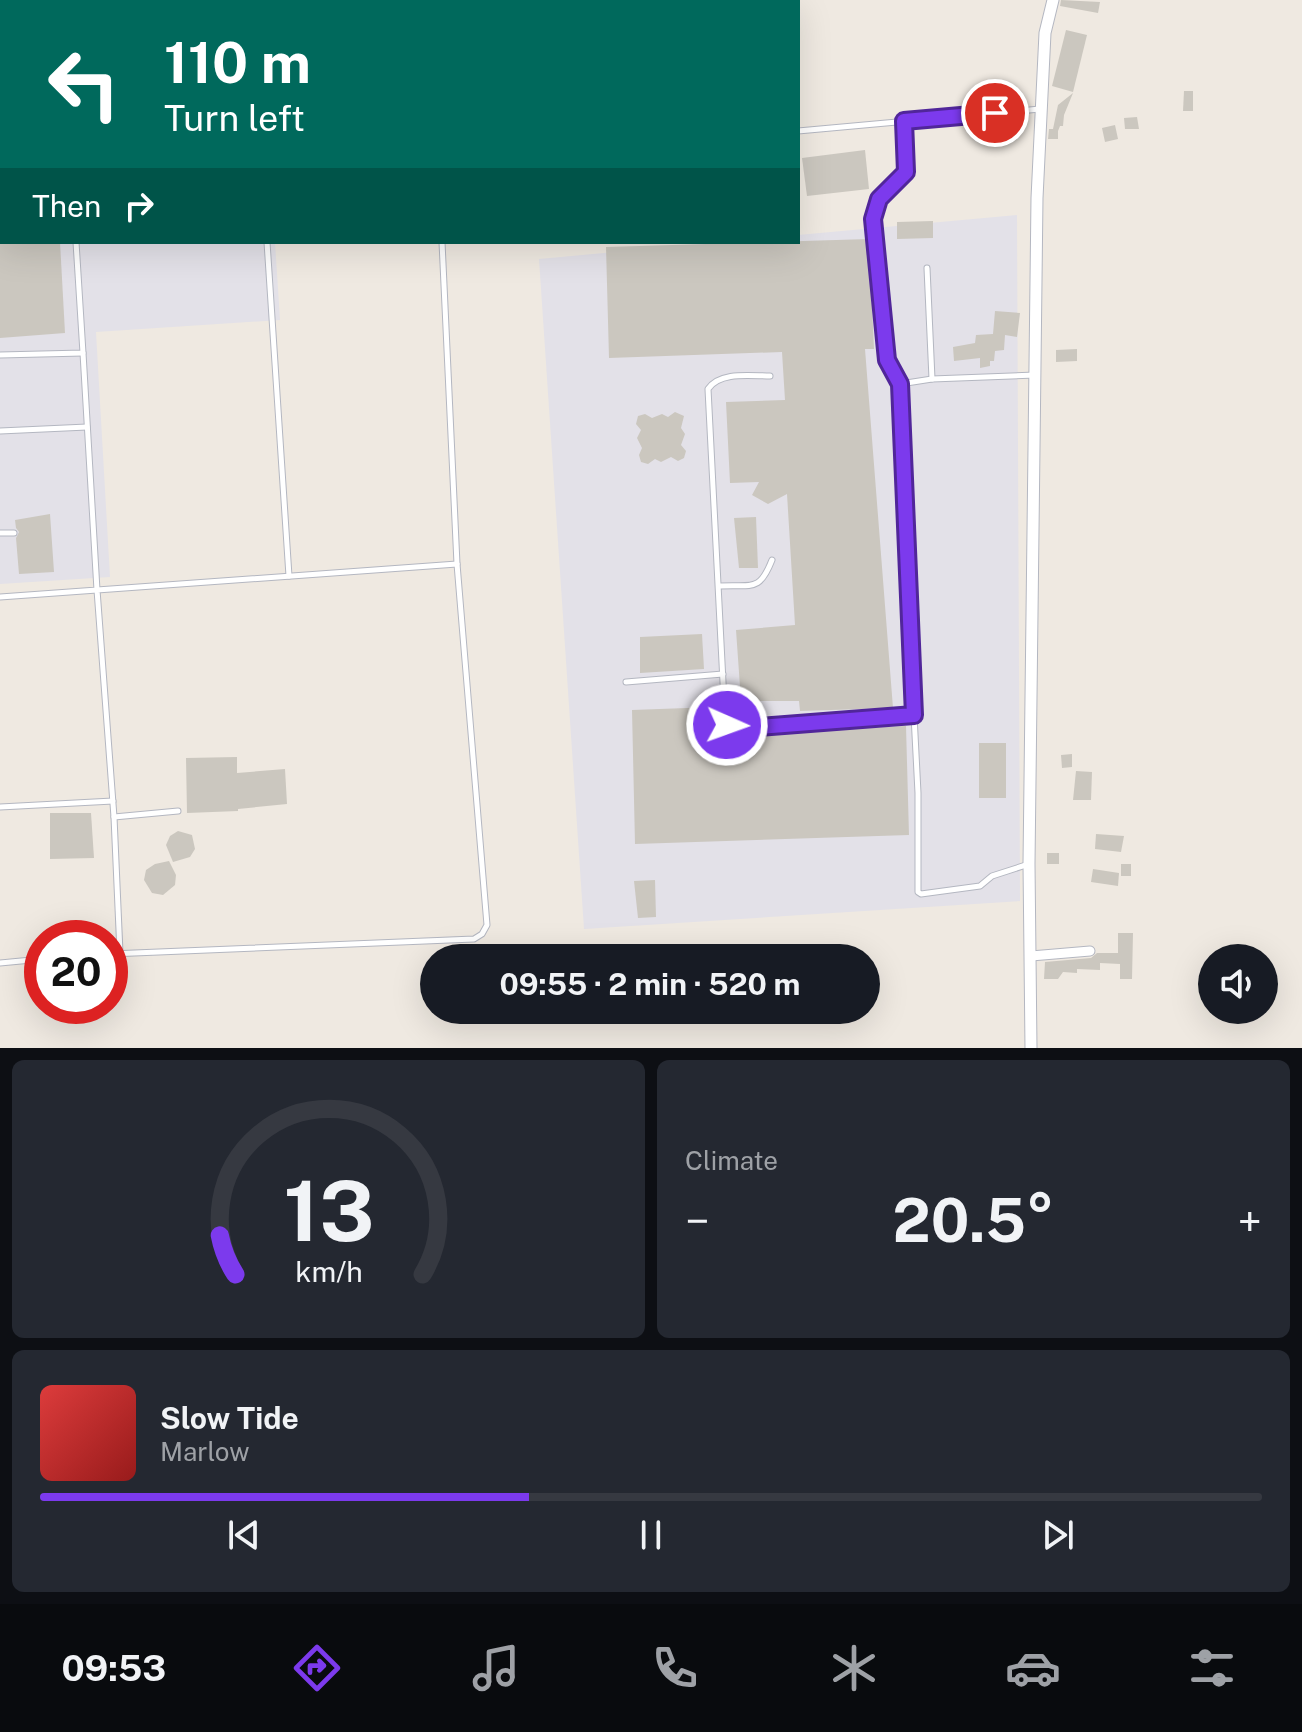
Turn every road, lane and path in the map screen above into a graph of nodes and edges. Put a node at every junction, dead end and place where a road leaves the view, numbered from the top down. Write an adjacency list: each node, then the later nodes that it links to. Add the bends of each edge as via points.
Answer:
1 (1053, 0): 2 (street, via 1045,33)
2 (1040, 109): 3 (lane); 11 (street)
3 (904, 121): 4 (lane); 14 (lane, via 906,172 879,199 873,219 887,360)
4 (800, 131)
5 (76, 244): 9 (lane)
6 (267, 244): 21 (lane)
7 (442, 244): 20 (lane)
8 (927, 268): 13 (lane)
9 (83, 353): 10 (lane); 15 (lane)
10 (0, 355)
11 (1036, 375): 13 (lane); 32 (street)
12 (770, 376): 22 (lane, via 722,378 708,389)
13 (932, 379): 14 (lane)
14 (900, 384): 27 (lane)
15 (87, 427): 16 (lane); 23 (lane)
16 (0, 431)
17 (0, 533): 18 (lane)
18 (14, 533)
19 (772, 560): 22 (lane, via 759,583)
20 (457, 564): 21 (lane); 35 (lane, via 487,925 482,934 474,939)
21 (289, 576): 23 (lane)
22 (720, 586): 25 (lane)
23 (97, 590): 24 (lane); 28 (lane)
24 (0, 597)
25 (723, 674): 26 (lane); 27 (lane, via 725,721 733,729)
26 (626, 682)
27 (914, 715): 32 (lane, via 918,892 980,886 992,876)
28 (113, 801): 29 (lane); 31 (lane)
29 (0, 807)
30 (178, 811): 31 (lane)
31 (114, 817): 33 (lane)
32 (1029, 864): 36 (street)
33 (119, 920)
34 (1090, 951): 36 (street)
35 (128, 953)
36 (1031, 956): 39 (street)
37 (24, 961): 38 (lane)
38 (0, 963)
39 (1031, 1048)

